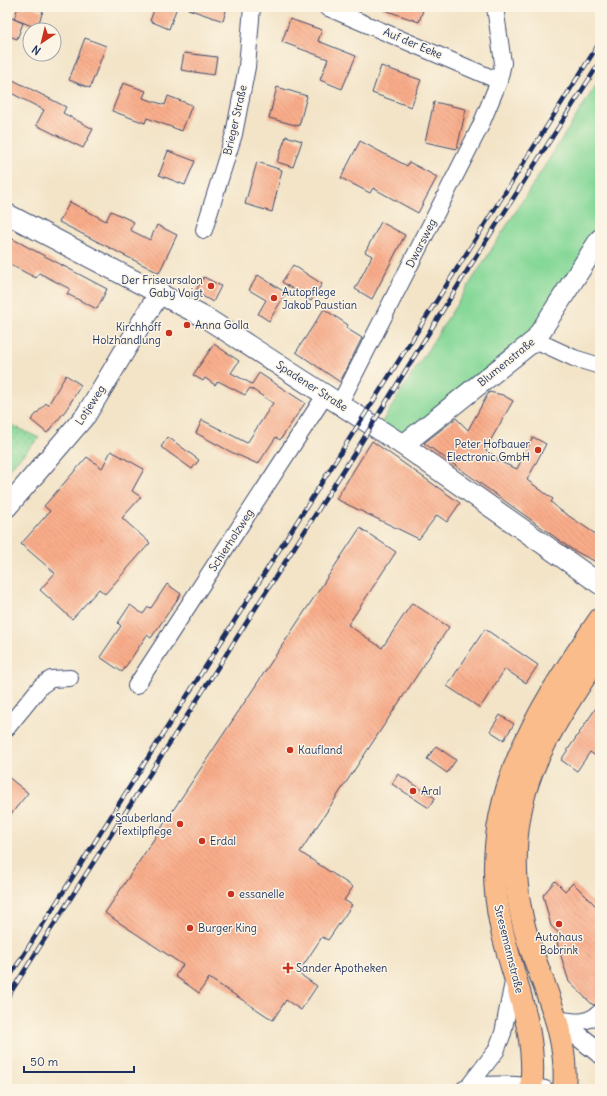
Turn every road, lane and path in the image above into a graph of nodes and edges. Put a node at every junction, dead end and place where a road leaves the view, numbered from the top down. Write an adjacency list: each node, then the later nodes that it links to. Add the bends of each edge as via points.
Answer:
1 (252, 7): 6 (street, Brieger Straße, via 247,67 234,134)
2 (326, 7): 4 (street, Auf der Eeke)
3 (495, 7): 4 (street, Dwarsweg, via 503,63)
4 (499, 80): 11 (street, Dwarsweg, via 480,127)
5 (7, 214): 8 (street, Spadener Straße)
6 (204, 230)
7 (600, 239): 9 (street, Blumenstraße)
8 (160, 292): 11 (street, Spadener Straße, via 206,318); 13 (street, Lotjeweg, via 86,415)
9 (535, 340): 10 (street, via 574,358); 12 (street, Blumenstraße)
10 (600, 366)
11 (333, 399): 12 (street, Spadener Straße); 18 (street, Schierholzweg)
12 (403, 445): 14 (street, Spadener Straße)
13 (7, 507)
14 (600, 584)
15 (600, 619): 20 (main road, Stresemannstraße, via 569,663 528,736 512,770 502,804 495,876 497,905)
16 (600, 654): 22 (main road, Stresemannstraße, via 567,704 532,772 521,807 516,877 518,900 523,923)
17 (70, 678): 19 (street, via 52,679 41,686)
18 (136, 686)
19 (7, 728)
20 (515, 971): 24 (street, via 504,1033 496,1051); 25 (main road, Stresemannstraße, via 532,1047)
21 (600, 1012): 22 (street, via 593,1019 578,1022)
22 (557, 1019): 23 (street); 26 (main road, Stresemannstraße, via 566,1074)
23 (600, 1053)
24 (466, 1088): 25 (street, via 500,1085)
25 (536, 1088)
26 (564, 1089)

